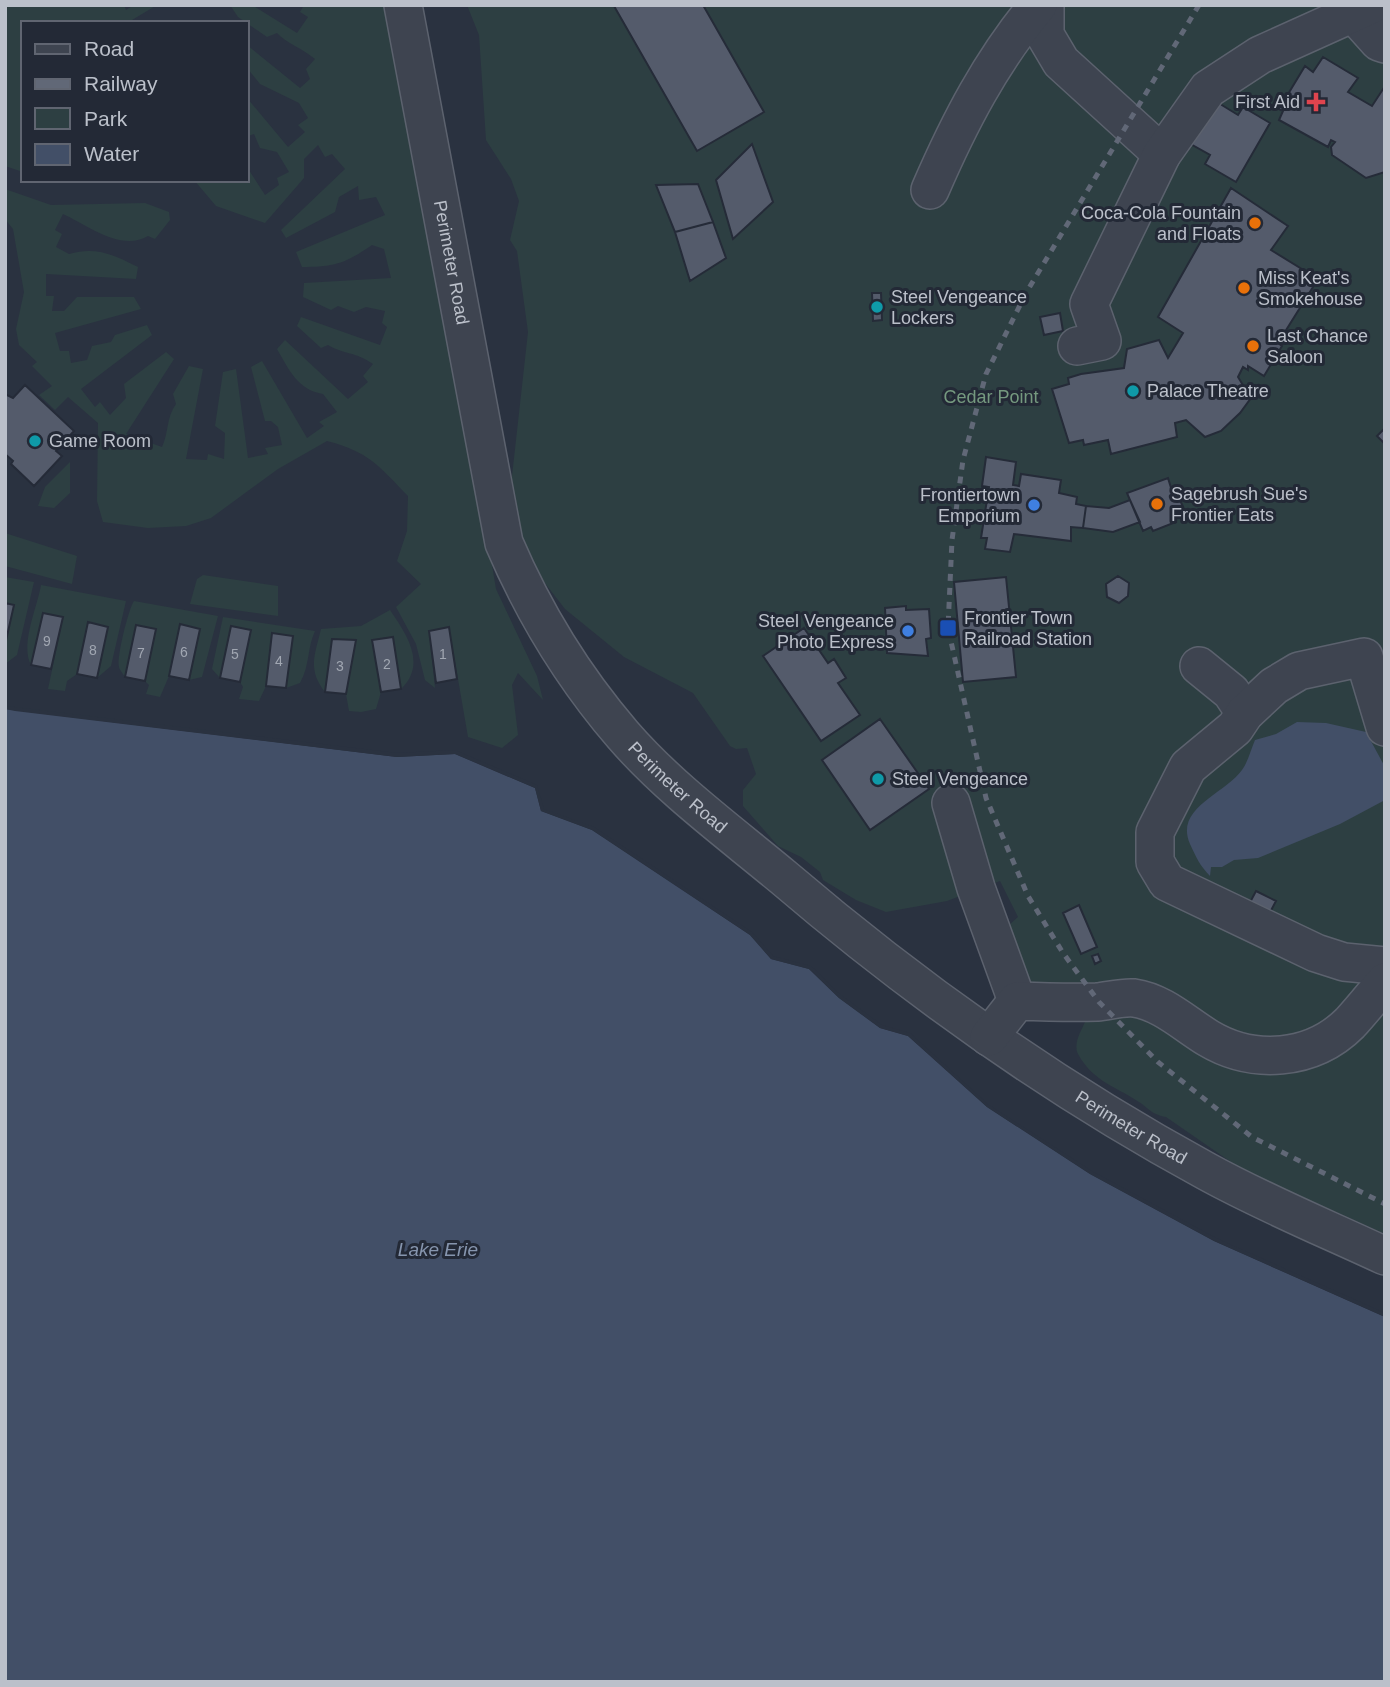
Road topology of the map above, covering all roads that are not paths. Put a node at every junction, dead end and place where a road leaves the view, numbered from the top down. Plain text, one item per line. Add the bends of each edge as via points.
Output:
1 (403, 5) edge
2 (1038, 5) edge
3 (1045, 5) edge
4 (1362, 9) edge
5 (1385, 44) edge
6 (1162, 154) junction
7 (930, 190) dead end
8 (1077, 346) dead end
9 (1199, 666) dead end
10 (1245, 713) junction
11 (1385, 727) edge
12 (951, 803) dead end
13 (1385, 966) edge
14 (1385, 982) edge
15 (1017, 1001) junction
16 (989, 1037) junction
17 (1385, 1255) edge

1 - 16 street, Perimeter Road via 504,543 524,590 570,668 623,736 663,775 842,927
2 - 7 street via 1011,37 972,100
3 - 6 street via 1045,35 1061,62
4 - 5 street
4 - 6 street via 1260,55 1208,89
6 - 8 street via 1089,304 1102,341
9 - 10 street via 1231,692
10 - 11 street via 1274,686 1299,671 1364,657
10 - 13 street via 1235,728 1188,767 1155,832 1155,862 1167,882 1317,953 1343,962
12 - 15 street
14 - 15 street via 1349,1024 1321,1043 1261,1058 1237,1053 1168,1011 1134,998
15 - 16 street
16 - 17 street, Perimeter Road via 1207,1172

